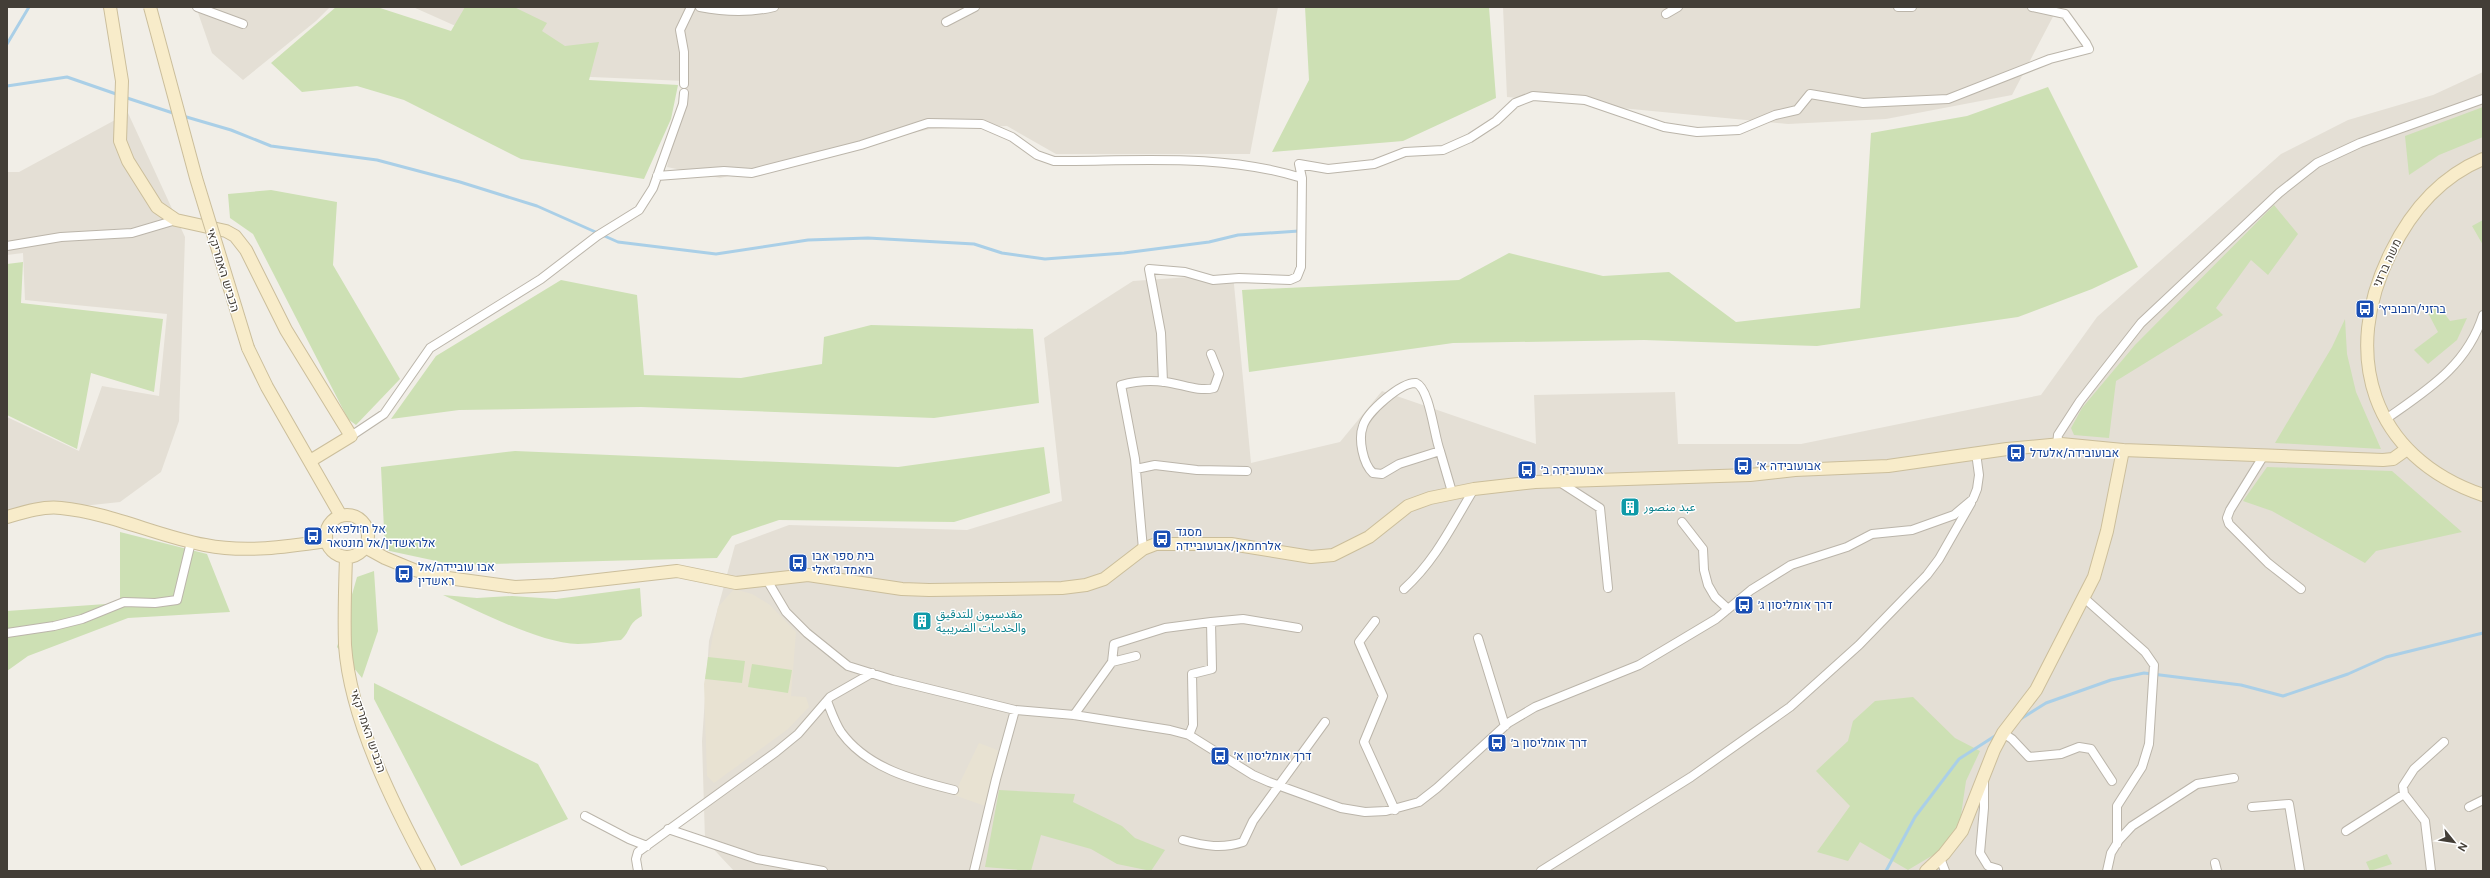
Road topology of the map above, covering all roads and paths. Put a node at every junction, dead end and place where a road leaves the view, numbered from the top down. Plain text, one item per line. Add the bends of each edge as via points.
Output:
1 (110, 7) edge
2 (150, 7) edge
3 (197, 7) edge
4 (691, 7) edge
5 (700, 7) edge
6 (774, 7) edge
7 (975, 7) edge
8 (1678, 7) edge
9 (1898, 7) edge
10 (1912, 7) edge
11 (2032, 7) edge
12 (2065, 10) edge
13 (1666, 14) dead end
14 (946, 22) dead end
15 (243, 24) dead end
16 (684, 84) dead end
17 (684, 93) dead end
18 (2483, 99) edge
19 (2483, 160) edge
20 (657, 176) junction
21 (1302, 178) junction
22 (176, 220) junction
23 (7, 246) edge
24 (2483, 315) edge
25 (1211, 354) dead end
26 (1163, 382) junction
27 (2386, 419) junction
28 (351, 436) junction
29 (2057, 445) junction
30 (2407, 449) junction
31 (2123, 450) junction
32 (1440, 451) junction
33 (1976, 452) junction
34 (2264, 455) junction
35 (310, 461) junction
36 (1136, 469) junction
37 (1247, 471) dead end
38 (1558, 480) junction
39 (1474, 489) junction
40 (1452, 492) junction
41 (2483, 495) edge
42 (1973, 499) junction
43 (341, 516) junction
44 (7, 517) edge
45 (1682, 522) dead end
46 (326, 541) junction
47 (190, 542) junction
48 (365, 547) junction
49 (1143, 549) junction
50 (346, 557) junction
51 (768, 580) junction
52 (1608, 588) dead end
53 (1404, 589) dead end
54 (2301, 589) dead end
55 (2084, 597) junction
56 (1728, 609) junction
57 (1375, 621) dead end
58 (1211, 622) junction
59 (1298, 628) dead end
60 (7, 633) edge
61 (1478, 638) dead end
62 (1136, 656) dead end
63 (1112, 662) junction
64 (872, 673) junction
65 (827, 701) junction
66 (1015, 710) junction
67 (1074, 715) junction
68 (1325, 722) dead end
69 (1505, 726) junction
70 (2003, 733) junction
71 (1188, 735) junction
72 (2444, 742) dead end
73 (1984, 775) junction
74 (2234, 778) dead end
75 (2112, 781) dead end
76 (1280, 785) junction
77 (954, 790) dead end
78 (2404, 794) junction
79 (2483, 800) edge
80 (2252, 807) dead end
81 (2469, 807) dead end
82 (1395, 810) junction
83 (585, 816) dead end
84 (668, 830) junction
85 (2346, 831) dead end
86 (1183, 840) dead end
87 (2116, 844) junction
88 (647, 846) junction
89 (1940, 858) junction
90 (1998, 869) dead end
91 (429, 871) edge
92 (638, 871) edge
93 (823, 871) edge
94 (974, 871) edge
95 (1541, 871) edge
96 (1926, 871) edge
97 (1945, 871) edge
98 (2106, 871) edge
99 (2300, 871) edge
100 (2431, 871) edge

1 - 22 street via 122,81 120,141 128,161 154,202
2 - 35 street, הכביש האמריקאי, bridge via 198,185 248,348 267,387
3 - 15 street
4 - 16 street via 680,30 684,52
5 - 6 street via 728,11 758,11
7 - 14 street
8 - 13 street
9 - 10 street
11 - 12 street
12 - 21 street via 2089,49 2050,59 1948,99 1863,103 1810,94 1797,110 1775,115 1739,130 1697,132 1664,127 1585,100 1533,96 1515,103 1496,121 1470,138 1443,150 1405,152 1374,164 1328,169 1299,164
17 - 20 street via 683,104
18 - 29 street via 2360,142 2317,164 2279,193 2141,324 2080,401 2058,435
19 - 27 street, משה ברזני via 2446,181 2423,201 2394,245 2377,282 2368,320 2366,344 2372,385
20 - 21 street via 724,171 752,173 861,145 928,123 957,123 982,124 1012,137 1037,155 1054,161 1250,164
20 - 28 street via 653,188 639,210 597,236 541,279 430,348 384,414
21 - 26 street via 1301,266 1297,277 1290,280 1213,280 1185,272 1149,269 1162,333
22 - 23 street via 132,233 61,237
22 - 28 street via 226,231 235,236 246,250 286,330
24 - 27 street via 2473,339 2456,365 2443,378
25 - 26 street via 1219,374 1214,388 1204,390
26 - 36 street via 1137,381 1121,385
27 - 30 street, משה ברזני
28 - 35 street
29 - 31 street
29 - 33 street
30 - 34 street via 2393,459 2382,460
30 - 41 street, משה ברזני via 2440,475
31 - 34 street
31 - 55 street via 2107,531 2094,577
32 - 32 street via 1434,437 1426,392 1416,383 1403,387 1382,401 1363,425 1361,436 1364,458 1370,469 1377,474
32 - 40 street
33 - 38 street via 1888,466 1795,470 1750,476
33 - 42 street via 1979,475
34 - 54 street via 2227,518 2229,524 2268,563
35 - 43 street, הכביש האמריקאי
36 - 37 street via 1155,465 1197,470
36 - 49 street
38 - 39 street
38 - 52 street via 1600,508
39 - 40 street
39 - 53 street via 1436,554 1423,572
40 - 49 street via 1408,506 1369,537 1333,555 1311,557 1231,544 1156,544
42 - 56 street via 1954,515 1933,524 1912,530 1872,534 1847,547 1791,564
42 - 95 street via 1927,575 1859,645 1790,707 1690,777
43 - 46 street via 330,523
43 - 48 street via 355,516 361,520 368,533
44 - 47 street via 30,511 60,508 125,521
45 - 56 street via 1703,548 1708,585 1715,597
46 - 47 street via 240,549
46 - 50 street via 334,552
47 - 60 street via 177,600 155,603 124,602 54,626
48 - 50 street via 357,554
48 - 51 street via 414,570 448,578 515,587 554,585 669,571 688,572 736,583
49 - 51 street via 1104,579 1086,585 1062,588 960,591 902,589 808,575
50 - 91 street, הכביש האמריקאי via 345,645 355,702 386,783
51 - 64 street via 780,603 807,633 848,666
55 - 70 street via 2036,690
55 - 87 street via 2145,652 2154,665 2149,744 2142,768 2117,806
56 - 69 street via 1716,619 1639,665 1536,707
57 - 82 street via 1359,642 1383,696 1364,742
58 - 59 street via 1243,619
58 - 63 street via 1165,628 1114,644
58 - 71 street via 1212,669 1192,674 1193,725
61 - 69 street
62 - 63 street
63 - 67 street
64 - 65 street via 844,688
64 - 66 street
65 - 77 street via 840,731 857,749 886,769
65 - 84 street via 798,734 776,752
66 - 67 street
66 - 94 street
67 - 71 street
68 - 76 street
69 - 82 street via 1419,802
70 - 73 street
70 - 75 street via 2029,758 2061,754 2079,747 2091,749
71 - 76 street via 1253,775
72 - 78 street via 2414,769 2404,786
73 - 89 street via 1962,832
73 - 90 street via 1980,853 1988,866
74 - 87 street via 2197,784 2132,826
76 - 82 street via 1341,808 1365,812
76 - 86 street via 1253,821 1243,842 1228,847 1205,846
78 - 85 street
78 - 100 street via 2426,821
79 - 81 street
80 - 99 street via 2289,804
83 - 88 street
84 - 88 street
84 - 93 street via 757,859
87 - 98 street
88 - 92 street via 638,852
89 - 96 street
89 - 97 street

